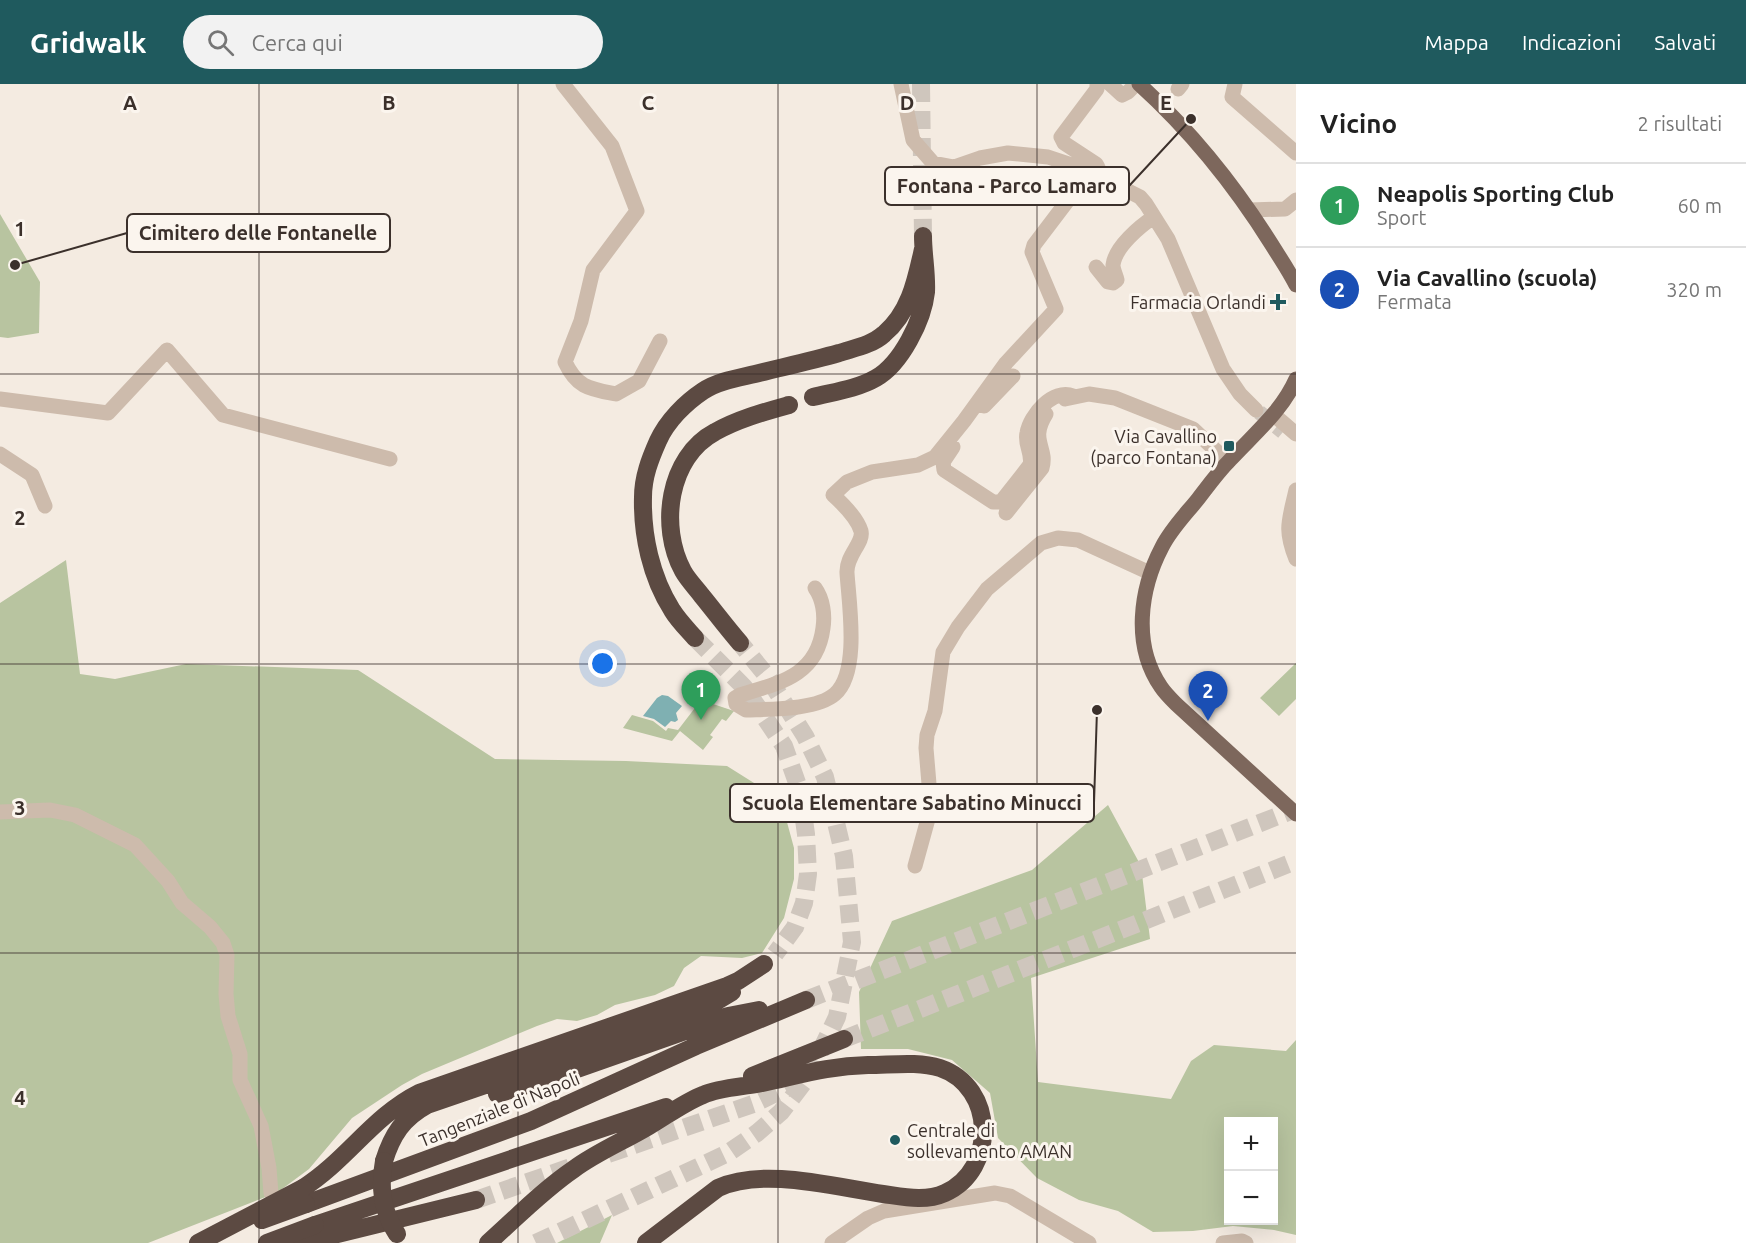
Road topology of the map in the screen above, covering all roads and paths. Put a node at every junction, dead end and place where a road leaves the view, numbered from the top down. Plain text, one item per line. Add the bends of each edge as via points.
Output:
1 (563, 84) edge
2 (901, 84) edge
3 (1096, 84) edge
4 (1110, 84) edge
5 (1138, 84) edge
6 (1235, 84) edge
7 (1296, 153) edge
8 (1084, 180) junction
9 (1296, 200) edge
10 (1250, 210) junction
11 (1154, 217) junction
12 (1096, 267) dead end
13 (1296, 285) edge
14 (660, 341) dead end
15 (1013, 376) dead end
16 (1296, 379) edge
17 (1073, 396) junction
18 (813, 397) dead end
19 (4, 400) edge
20 (789, 405) dead end
21 (1256, 410) tunnel mouth
22 (1274, 415) junction
23 (1289, 433) edge
24 (1296, 448) edge
25 (0, 454) edge
26 (390, 459) dead end
27 (1228, 462) junction
28 (1296, 490) edge
29 (45, 506) dead end
30 (1006, 513) dead end
31 (1296, 559) edge
32 (1150, 573) junction
33 (815, 588) dead end
34 (695, 638) tunnel mouth
35 (740, 643) tunnel mouth
36 (0, 812) edge
37 (1296, 814) edge
38 (915, 866) dead end
39 (844, 1039) tunnel mouth
40 (704, 1094) junction
41 (384, 1161) junction
42 (271, 1193) dead end
43 (304, 1196) junction
44 (476, 1200) tunnel mouth
45 (318, 1231) junction
46 (403, 1240) edge
47 (200, 1243) edge
48 (267, 1243) edge
49 (301, 1243) edge
50 (488, 1243) edge
51 (646, 1243) edge
52 (832, 1243) edge
53 (1089, 1243) edge
54 (1223, 1243) edge
55 (1246, 1243) edge

1 - 14 street via 612,146 637,211 593,270 581,321 565,362 572,376 590,389 616,394 639,381
2 - 8 street via 913,140 933,163 954,167 1008,153 1048,157 1081,168
3 - 8 street via 1097,89 1061,137 1099,168 1100,174
4 - 5 street via 1122,95
5 - 10 main road via 1222,172
6 - 7 street via 1232,97
8 - 11 street via 1140,197
8 - 33 street via 1032,252 1056,309 1006,363 935,457 918,465 872,472 847,482 833,495 861,531 847,570 852,634 844,684 834,695 794,708 740,708 735,698 785,681 805,667 821,645 825,617
9 - 10 street via 1285,209
10 - 13 main road
11 - 12 street via 1131,233 1115,260 1117,280 1108,282
11 - 21 street via 1168,239 1223,369
15 - 17 street via 980,411 943,462 944,470 993,502 1000,502 1030,465 1027,433 1032,419 1052,397
16 - 22 main road
17 - 27 street via 1115,398 1193,429
17 - 30 street via 1049,410 1041,422 1038,437 1042,468
18 - 34 highway via 874,379 885,372 910,340 921,316 926,291 923,242 913,293 899,318 884,334 866,345 728,380 704,390 663,431 643,484 642,518 658,582 672,610
19 - 26 street via 108,413 167,350 223,415
20 - 35 highway via 714,432 687,459 672,499 671,541 676,558
22 - 23 street
22 - 27 main road
23 - 24 street
25 - 29 street via 32,475
27 - 32 main road via 1172,531
28 - 31 street via 1288,541
32 - 37 main road via 1142,626 1147,656 1160,686
32 - 38 street via 1078,540 1058,538 1041,543 987,589 943,652 926,748 932,808
36 - 42 street via 50,810 75,815 135,845 182,903 223,943 227,955 228,1016 240,1054 240,1080 263,1134
39 - 40 highway
40 - 45 highway
40 - 50 highway via 574,1168
40 - 51 highway via 828,1068 927,1066 953,1074 970,1090 980,1109 984,1140 978,1159 964,1180 932,1197 908,1198 785,1179 747,1179 718,1188
41 - 43 highway via 398,1127 427,1105 693,1013 729,994 769,959 727,986 418,1093 386,1113
41 - 43 highway, Tangenziale di Napoli via 403,1131 429,1114 560,1075 728,1016 804,1001 531,1121
41 - 46 highway, bridge via 381,1194 387,1217
43 - 47 highway, bridge
44 - 45 highway
45 - 48 highway, bridge
45 - 49 highway
52 - 53 street via 884,1211 995,1193 1010,1196
54 - 55 street

